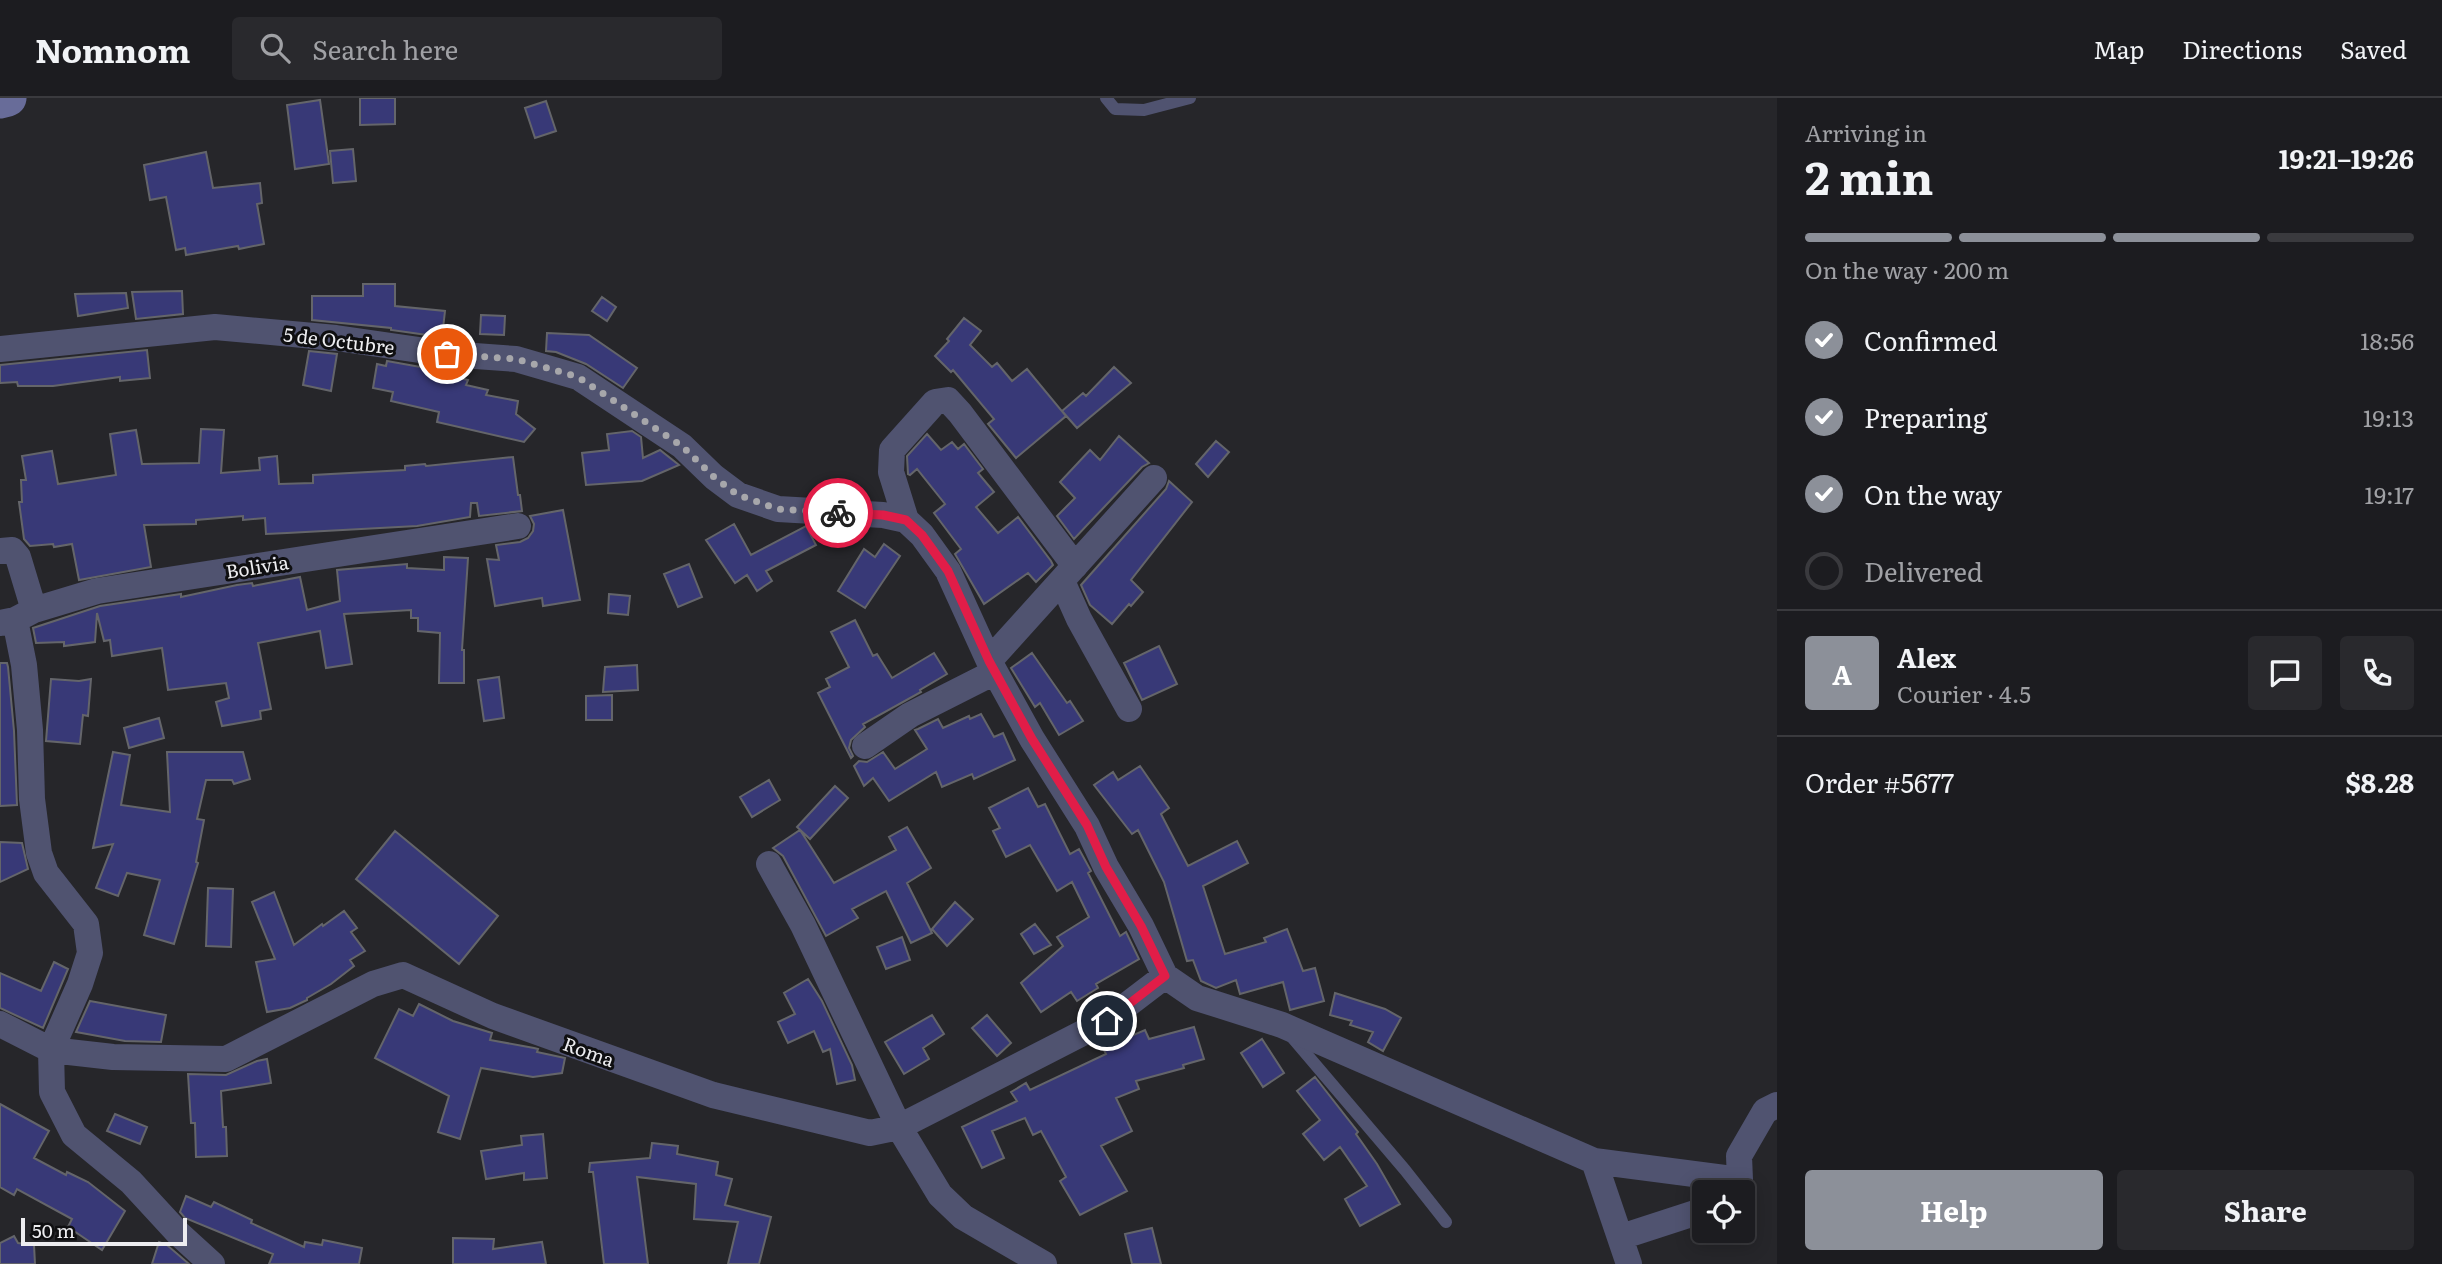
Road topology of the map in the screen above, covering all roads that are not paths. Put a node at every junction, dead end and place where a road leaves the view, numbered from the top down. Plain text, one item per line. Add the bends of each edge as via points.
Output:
1 (8, 98) edge
2 (1105, 98) edge
3 (1190, 98) edge
4 (0, 100) edge
5 (0, 349) edge
6 (1154, 478) dead end
7 (906, 520) junction
8 (518, 526) dead end
9 (0, 551) edge
10 (1068, 573) junction
11 (16, 618) edge
12 (992, 667) junction
13 (1129, 709) dead end
14 (865, 746) dead end
15 (769, 864) dead end
16 (1165, 976) junction
17 (0, 1024) edge
18 (1282, 1026) junction
19 (51, 1050) junction
20 (1777, 1105) edge
21 (899, 1127) junction
22 (1594, 1161) junction
23 (1701, 1180) edge
24 (1736, 1180) edge
25 (1692, 1214) edge
26 (1446, 1222) dead end
27 (1621, 1237) junction
28 (212, 1264) edge
29 (1044, 1264) edge
30 (1629, 1264) edge

1 - 4 main road
2 - 3 lane via 1115,109 1144,110
5 - 7 street, 5 de Octubre via 215,327 516,359 578,377 682,446 738,495 778,509
6 - 10 street
7 - 10 street via 891,472 892,450 935,402 948,400
7 - 12 street via 948,571
8 - 11 street, Bolivia via 97,591
9 - 11 street via 12,550 18,557
10 - 12 street
10 - 13 street via 1079,619
11 - 19 street via 39,853 46,873 86,924 90,953
12 - 14 street
12 - 16 street via 1087,825
15 - 21 street
16 - 18 street via 1197,998
16 - 21 street, Roma via 1107,1021
17 - 19 street, Roma
18 - 22 street
18 - 26 lane
19 - 21 street, Roma via 113,1057 226,1059 373,984 403,975 493,1016 713,1095 870,1133
19 - 28 street via 52,1092 74,1135 131,1182
20 - 24 street via 1765,1111 1739,1156
21 - 29 street via 940,1195 963,1217
22 - 23 street
22 - 27 street
25 - 27 street
27 - 30 street

